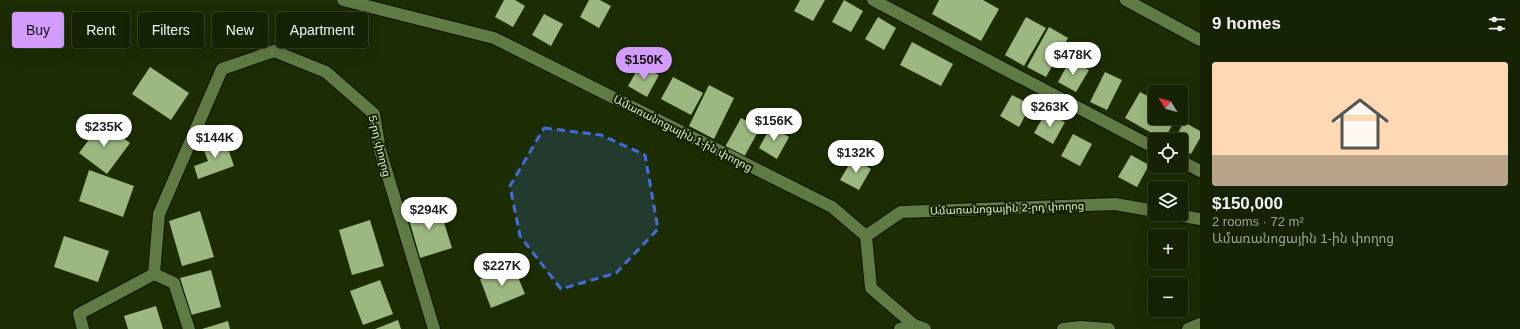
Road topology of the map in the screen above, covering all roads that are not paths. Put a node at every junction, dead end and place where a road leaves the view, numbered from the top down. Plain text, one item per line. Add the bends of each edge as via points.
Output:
1 (343, 0) edge
2 (873, 0) edge
3 (1126, 0) edge
4 (1200, 40) edge
5 (1148, 144) edge
6 (1188, 165) edge
7 (1200, 171) edge
8 (1148, 210) edge
9 (1188, 217) edge
10 (1200, 219) edge
11 (866, 236) junction
12 (154, 274) junction
13 (1200, 324) edge
14 (914, 325) junction
15 (83, 329) edge
16 (189, 329) edge
17 (434, 329) edge
18 (900, 329) edge
19 (925, 329) edge
20 (1063, 329) edge
21 (1109, 329) edge
22 (1188, 329) edge

1 - 11 street, Ամառանոցային 1-ին փողոց via 494,38 832,207
2 - 5 street
3 - 4 street
6 - 7 street
8 - 11 street, Ամառանոցային 2-րդ փողոց via 1115,204 901,212
9 - 10 street
11 - 14 street via 871,288
12 - 15 street via 79,314
12 - 16 street via 174,283
12 - 17 street, 5-րդ փողոց via 158,214 222,69 274,51 326,72 374,114 380,150
13 - 22 street
14 - 18 street
14 - 19 street
20 - 21 street

